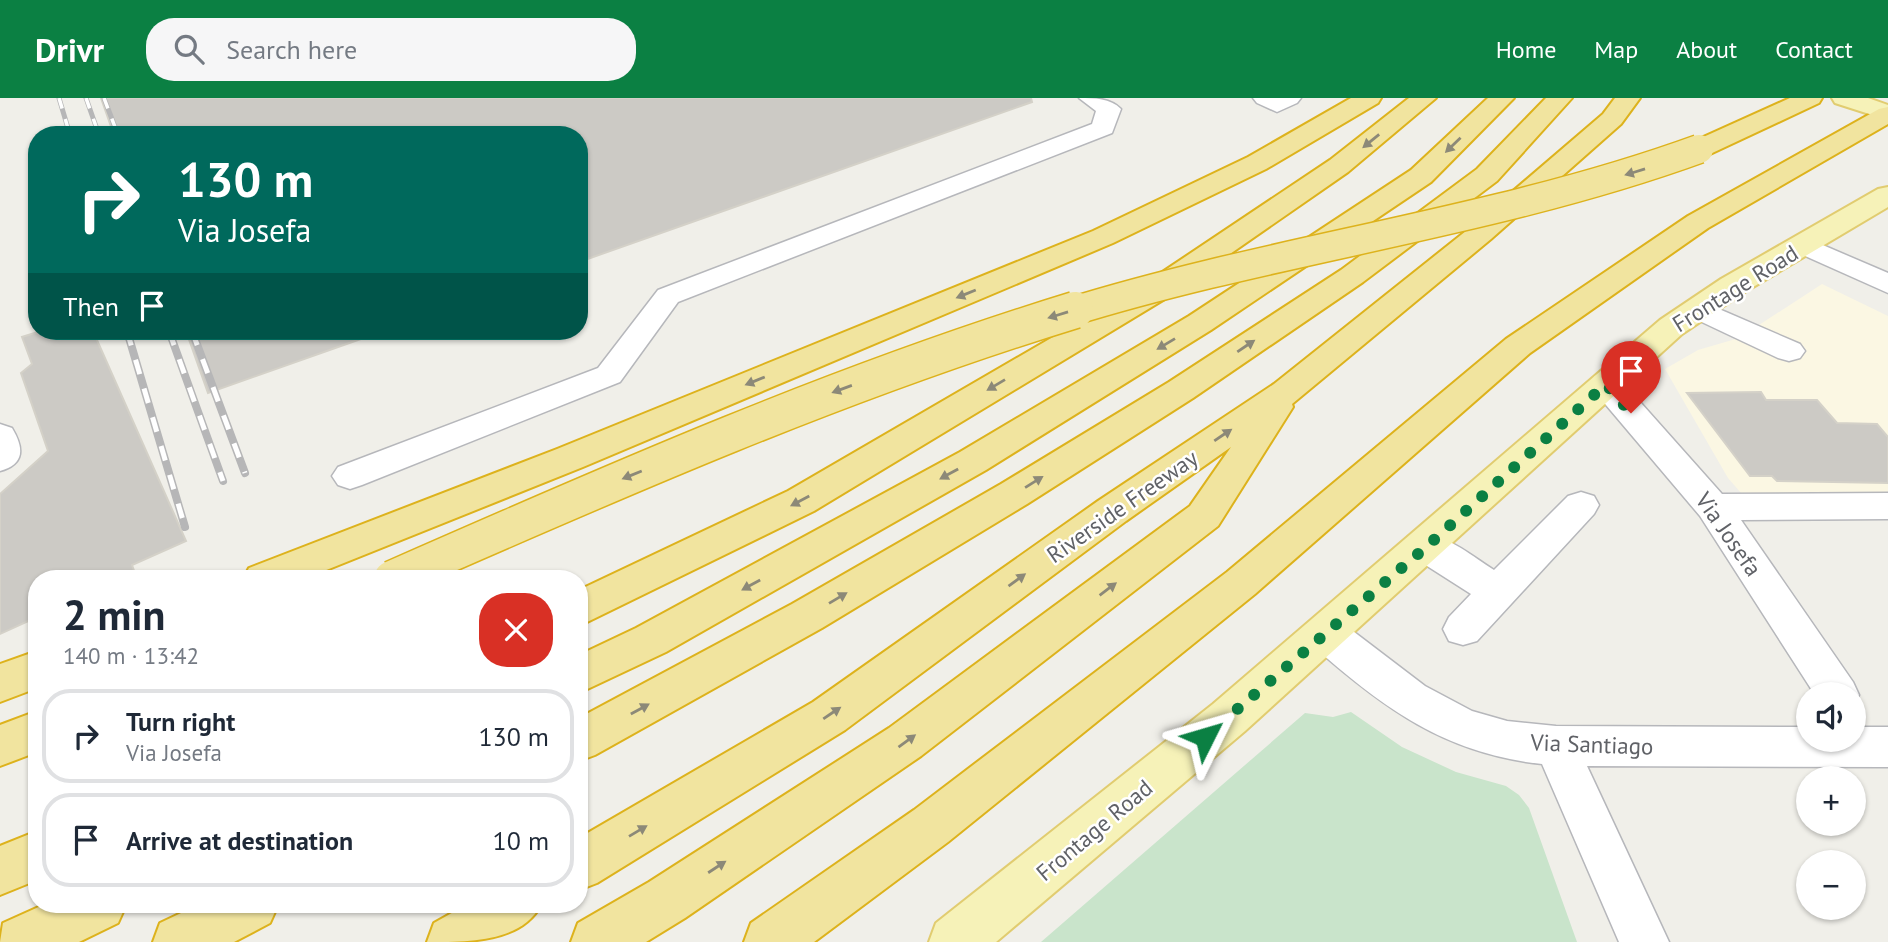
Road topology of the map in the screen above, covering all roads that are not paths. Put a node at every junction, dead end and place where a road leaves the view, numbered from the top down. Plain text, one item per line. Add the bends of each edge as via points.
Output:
1 (1091, 98) edge
2 (1265, 98) edge
3 (1289, 98) edge
4 (1369, 98) edge
5 (1424, 98) edge
6 (1502, 98) edge
7 (1560, 98) edge
8 (1628, 98) edge
9 (1810, 98) edge
10 (1844, 98) edge
11 (1888, 114) edge
12 (1888, 195) edge
13 (1804, 245) junction
14 (1881, 273) edge
15 (1698, 309) junction
16 (1789, 351) dead end
17 (1606, 384) junction
18 (1286, 392) junction
19 (0, 436) edge
20 (0, 459) edge
21 (350, 476) dead end
22 (1581, 505) dead end
23 (1888, 506) edge
24 (1713, 507) junction
25 (1426, 547) junction
26 (286, 570) edge
27 (413, 570) edge
28 (1498, 591) junction
29 (588, 605) edge
30 (1463, 629) dead end
31 (1327, 634) junction
32 (588, 671) edge
33 (28, 672) edge
34 (1829, 682) edge
35 (0, 683) edge
36 (28, 735) edge
37 (588, 736) edge
38 (1871, 738) edge
39 (0, 746) edge
40 (1556, 746) junction
41 (28, 859) edge
42 (588, 861) edge
43 (0, 871) edge
44 (83, 913) edge
45 (236, 913) edge
46 (502, 913) edge
47 (22, 942) edge
48 (179, 942) edge
49 (453, 942) edge
50 (597, 942) edge
51 (770, 942) edge
52 (955, 942) edge
53 (1644, 942) edge

1 - 21 street via 1109,109 1103,128 668,296 609,375
2 - 3 street via 1278,105
4 -> 26 highway via 1257,163 1103,237
5 -> 29 highway via 1339,166 1157,290 802,501
6 -> 32 highway via 1421,176 1200,323 973,461
37 -> 7 highway via 807,616 1181,390 1352,276 1487,175
8 - 18 highway, Riverside Freeway via 1612,119 1481,233
9 -> 27 highway, bridge via 1699,149 1577,189 1191,278 968,344 797,405
10 - 11 main road
11 - 51 highway via 1699,222 1518,346 1241,583 932,826
12 - 13 main road, Frontage Road
13 - 14 street
13 - 15 main road, Frontage Road
15 - 16 street
15 - 17 main road, Frontage Road
17 - 24 street, Via Josefa
17 - 25 main road, Frontage Road
42 -> 18 highway, Riverside Freeway via 829,716 1112,511
50 -> 18 highway via 905,742 1204,516
19 - 20 street
22 - 28 street
23 - 24 street
24 - 34 street, Via Josefa
25 - 28 street
25 - 31 main road, Frontage Road
28 - 30 street
31 - 40 street, Via Santiago via 1422,707 1505,740
31 - 52 main road, Frontage Road via 1042,875
33 - 35 highway
36 - 39 highway
38 - 40 street, Via Santiago
40 - 53 street
41 - 43 highway
44 - 47 highway
45 - 48 highway
46 - 49 highway

